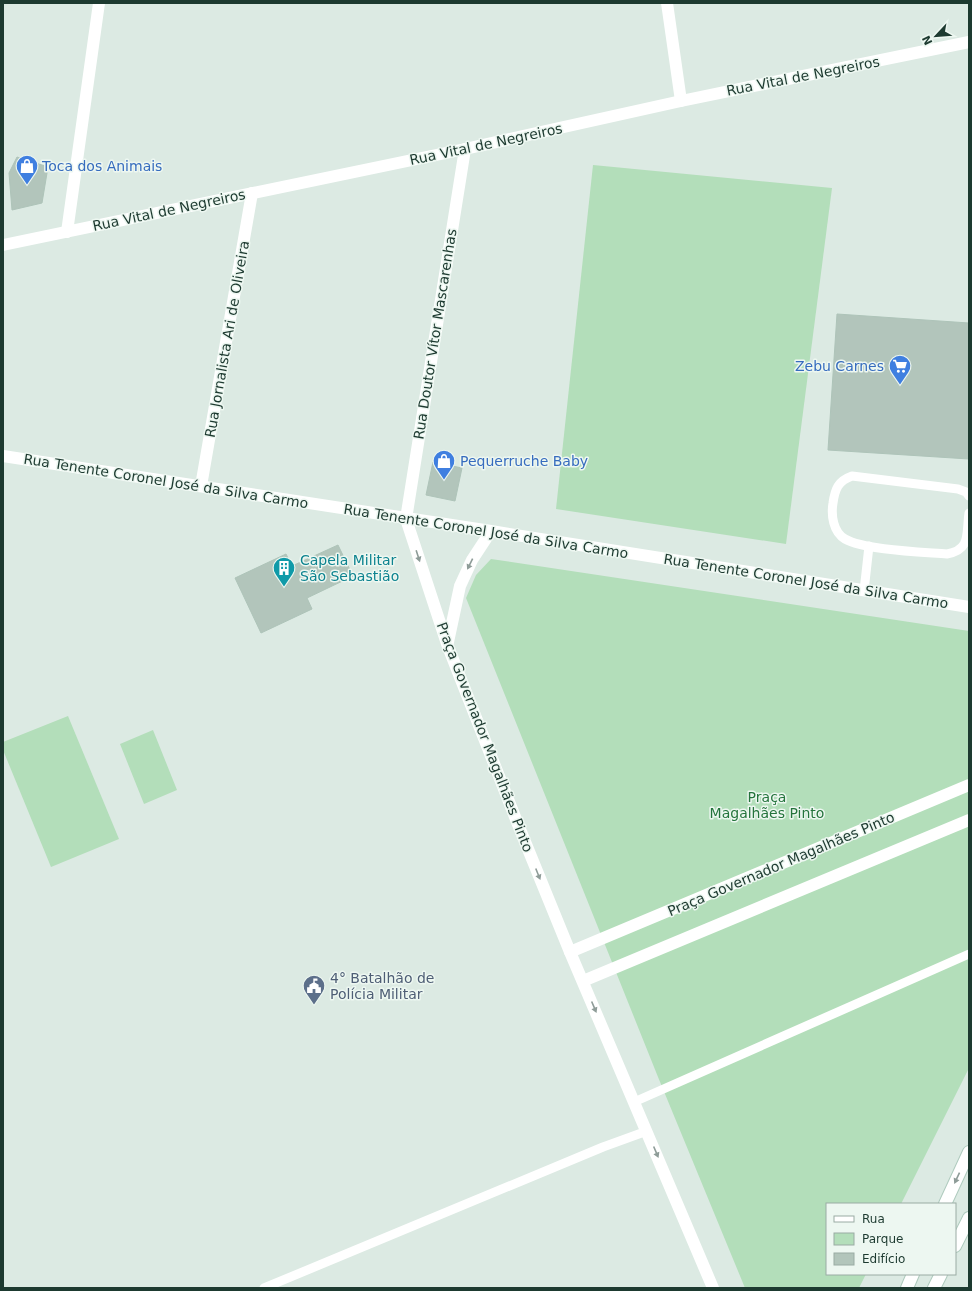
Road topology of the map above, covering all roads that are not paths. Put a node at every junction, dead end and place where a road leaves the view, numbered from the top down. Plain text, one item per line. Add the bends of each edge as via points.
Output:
1 (99, 3) edge
2 (667, 3) edge
3 (969, 42) edge
4 (681, 101) junction
5 (465, 149) junction
6 (252, 193) junction
7 (67, 232) junction
8 (3, 245) edge
9 (3, 456) edge
10 (201, 486) junction
11 (969, 496) edge
12 (969, 513) edge
13 (406, 519) junction
14 (491, 531) junction
15 (869, 546) junction
16 (864, 591) junction
17 (969, 607) edge
18 (447, 644) junction
19 (969, 785) edge
20 (969, 820) edge
21 (570, 952) junction
22 (969, 954) edge
23 (583, 981) junction
24 (634, 1102) junction
25 (647, 1131) junction
26 (969, 1152) edge
27 (945, 1203) edge
28 (969, 1218) edge
29 (956, 1244) edge
30 (913, 1275) edge
31 (940, 1275) edge
32 (264, 1288) edge
33 (713, 1288) edge
34 (907, 1288) edge
35 (934, 1288) edge

1 - 7 street
2 - 4 street
3 - 4 street, Rua Vital de Negreiros
4 - 5 street, Rua Vital de Negreiros
5 - 6 street, Rua Vital de Negreiros
5 - 13 street, Rua Doutor Vítor Mascarenhas
6 - 7 street, Rua Vital de Negreiros
6 - 10 street, Rua Jornalista Ari de Oliveira
7 - 8 street, Rua Vital de Negreiros
9 - 10 street, Rua Tenente Coronel José da Silva Carmo
10 - 13 street, Rua Tenente Coronel José da Silva Carmo
11 - 15 lane via 958,489 852,476 844,479 836,486 832,512 834,525 845,539
12 - 15 lane via 965,546 958,553
13 - 14 street, Rua Tenente Coronel José da Silva Carmo
13 -> 18 street, Praça Governador Magalhães Pinto
14 - 16 street, Rua Tenente Coronel José da Silva Carmo
14 -> 18 street via 472,560 460,586
15 - 16 lane
16 - 17 street, Rua Tenente Coronel José da Silva Carmo
18 -> 21 street, Praça Governador Magalhães Pinto
19 - 21 street, Praça Governador Magalhães Pinto
20 - 23 street
21 - 23 street, Praça Governador Magalhães Pinto
22 - 24 lane
23 -> 24 street, Praça Governador Magalhães Pinto
24 - 25 street, Praça Governador Magalhães Pinto
25 - 32 lane
25 -> 33 street, Praça Governador Magalhães Pinto
26 -> 27 street
28 - 29 street
30 - 34 street
31 - 35 street

